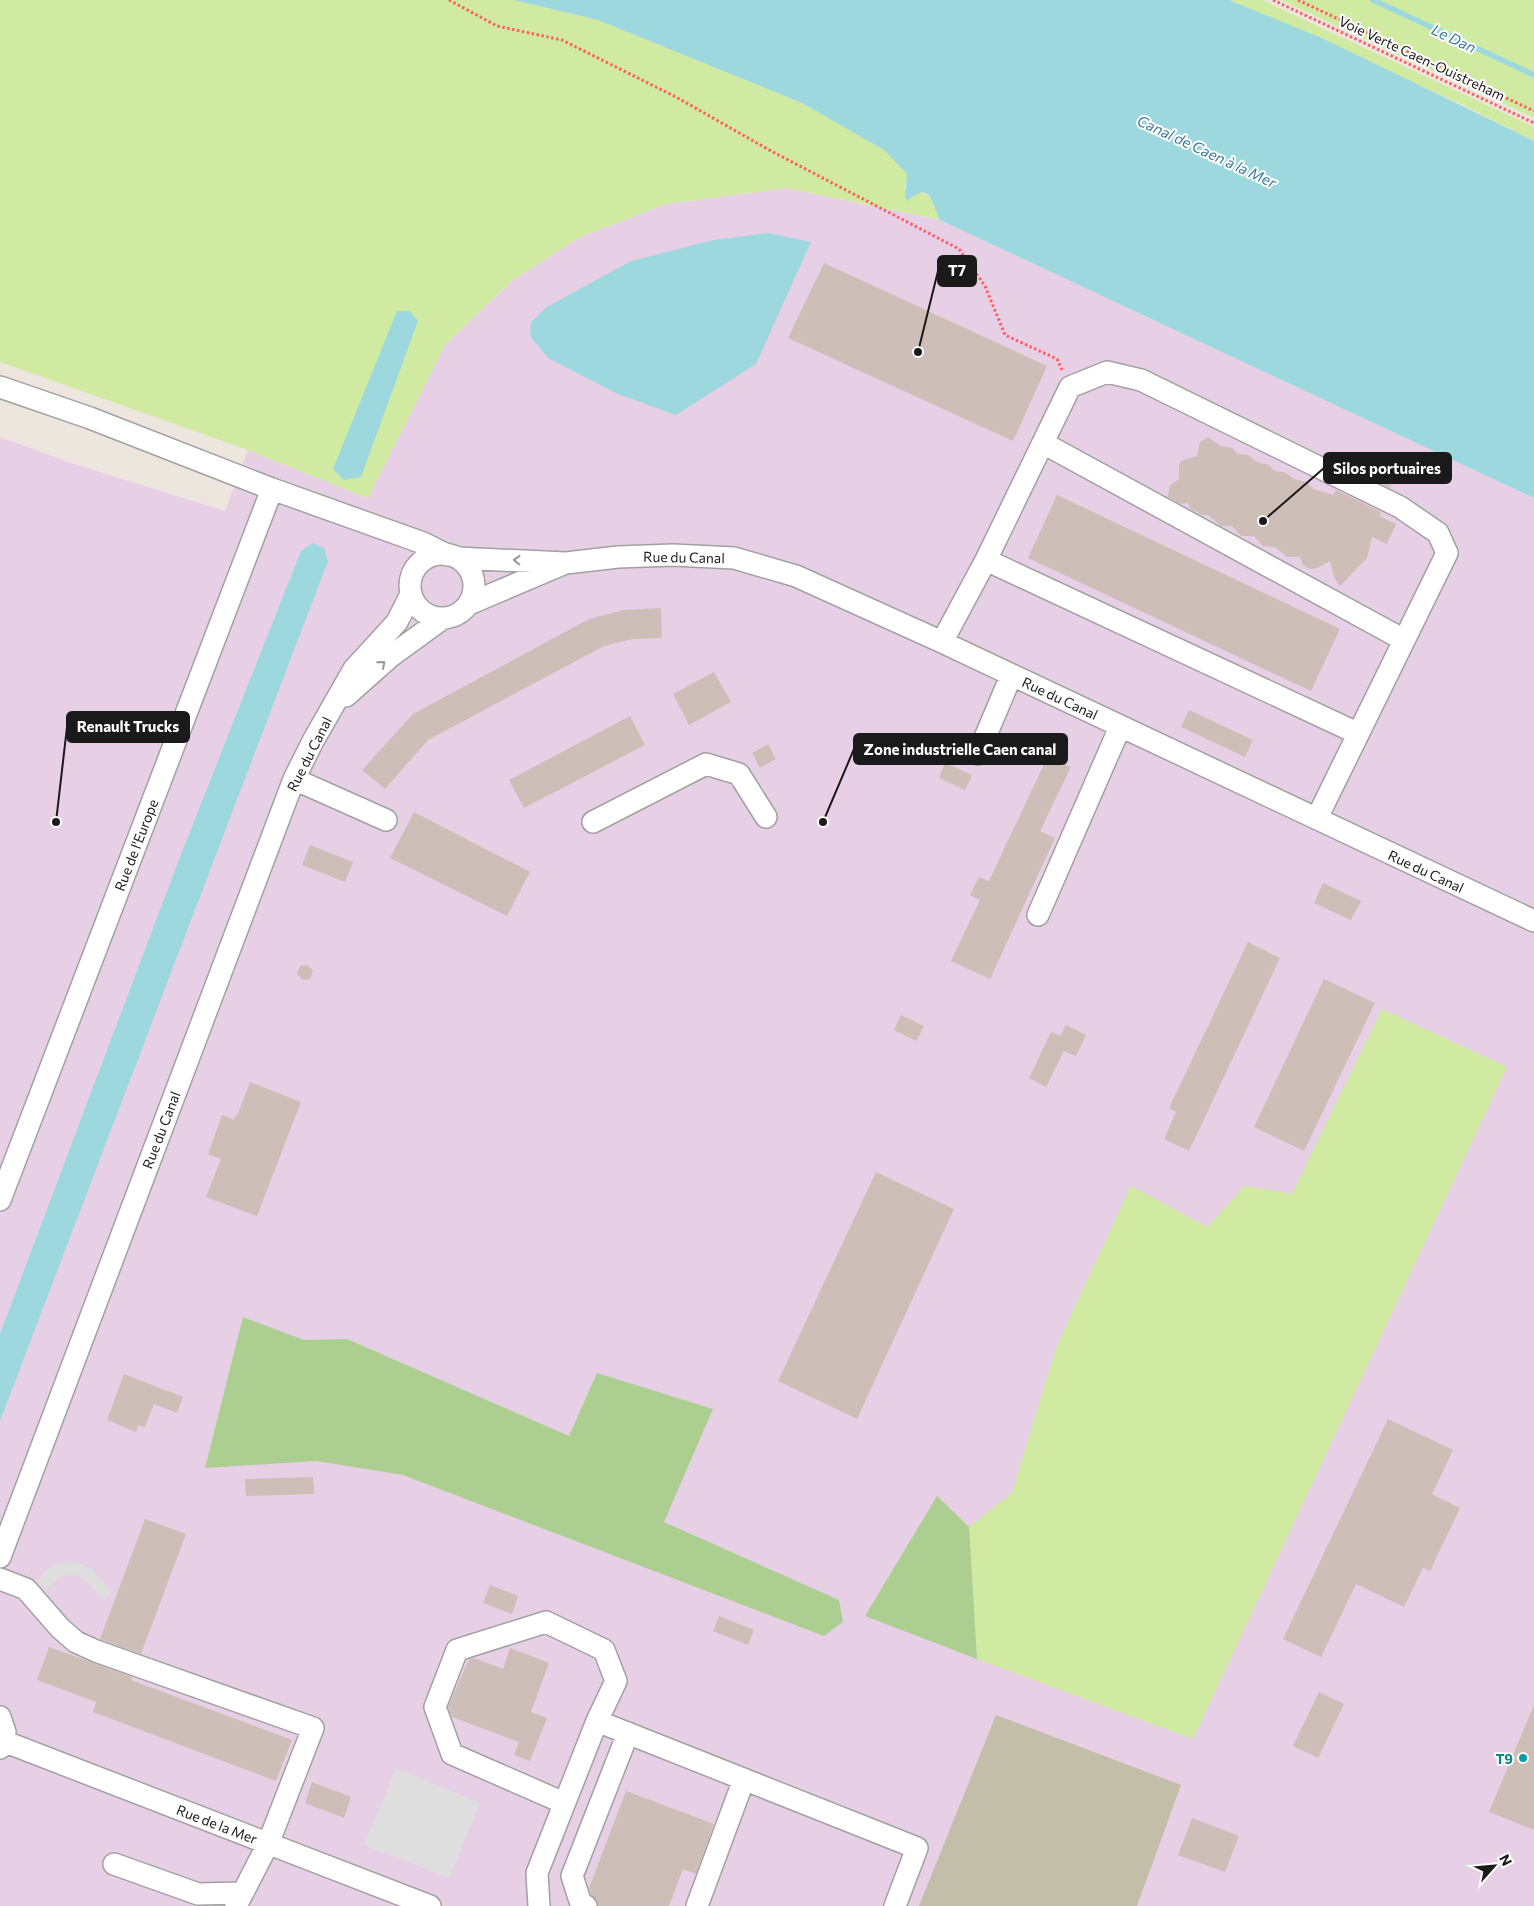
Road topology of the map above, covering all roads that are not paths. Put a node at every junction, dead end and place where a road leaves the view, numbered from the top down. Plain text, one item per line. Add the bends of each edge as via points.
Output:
1 (0, 386) edge
2 (1043, 444) junction
3 (272, 489) junction
4 (382, 529) junction
5 (452, 556) junction
6 (986, 560) junction
7 (566, 563) junction
8 (412, 584) junction
9 (469, 604) junction
10 (442, 618) junction
11 (1404, 640) junction
12 (942, 642) junction
13 (1012, 676) junction
14 (333, 708) junction
15 (1120, 726) junction
16 (1357, 733) junction
17 (978, 754) dead end
18 (294, 779) junction
19 (766, 817) dead end
20 (1317, 818) junction
21 (386, 820) dead end
22 (593, 822) dead end
23 (1038, 915) dead end
24 (1534, 921) edge
25 (0, 1200) edge
26 (0, 1557) edge
27 (0, 1580) edge
28 (0, 1717) edge
29 (597, 1721) junction
30 (628, 1733) junction
31 (2, 1745) edge
32 (744, 1779) junction
33 (564, 1804) junction
34 (268, 1844) junction
35 (114, 1864) dead end
36 (238, 1899) edge
37 (430, 1906) edge
38 (539, 1906) edge
39 (586, 1906) edge
40 (697, 1906) edge
41 (895, 1906) edge

1 - 3 street
2 - 6 street
2 - 11 street
2 - 11 street via 1070,387 1107,372 1141,380 1400,507 1438,533 1447,553
3 - 4 street
3 - 25 street, Rue de l'Europe
4 - 5 street
4 - 8 street via 404,549
7 -> 5 street, Rue du Canal
5 - 8 street, Rue du Canal via 427,558
5 - 9 street via 471,573 473,594
6 - 12 street
6 - 16 street
7 - 9 street, Rue du Canal
7 - 12 street, Rue du Canal via 664,555 734,558 796,576
8 - 10 street via 416,604 423,612
8 - 14 street, Rue du Canal via 397,622 354,668
9 - 10 street, Rue du Canal via 453,617
14 -> 10 street, Rue du Canal via 391,656
11 - 16 street
12 - 13 street, Rue du Canal
13 - 15 street, Rue du Canal
13 - 17 street
14 - 18 street, Rue du Canal
15 - 20 street, Rue du Canal
15 - 23 street
16 - 20 street
18 - 21 street
18 - 26 street, Rue du Canal
19 - 22 street via 739,774 706,764
20 - 24 street, Rue du Canal
27 - 34 street via 26,1589 76,1642 313,1728
28 - 31 street, Rue de la Mer via 5,1732
29 - 30 street
29 - 33 street
29 - 33 street via 616,1681 604,1650 546,1622 458,1650 435,1707 452,1754
30 - 32 street
30 - 39 street via 572,1876 581,1904
31 - 34 street, Rue de la Mer
32 - 40 street
32 - 41 street via 917,1848
33 - 38 street via 537,1873
34 - 36 street
34 - 37 street, Rue de la Mer
35 - 36 street via 198,1894

